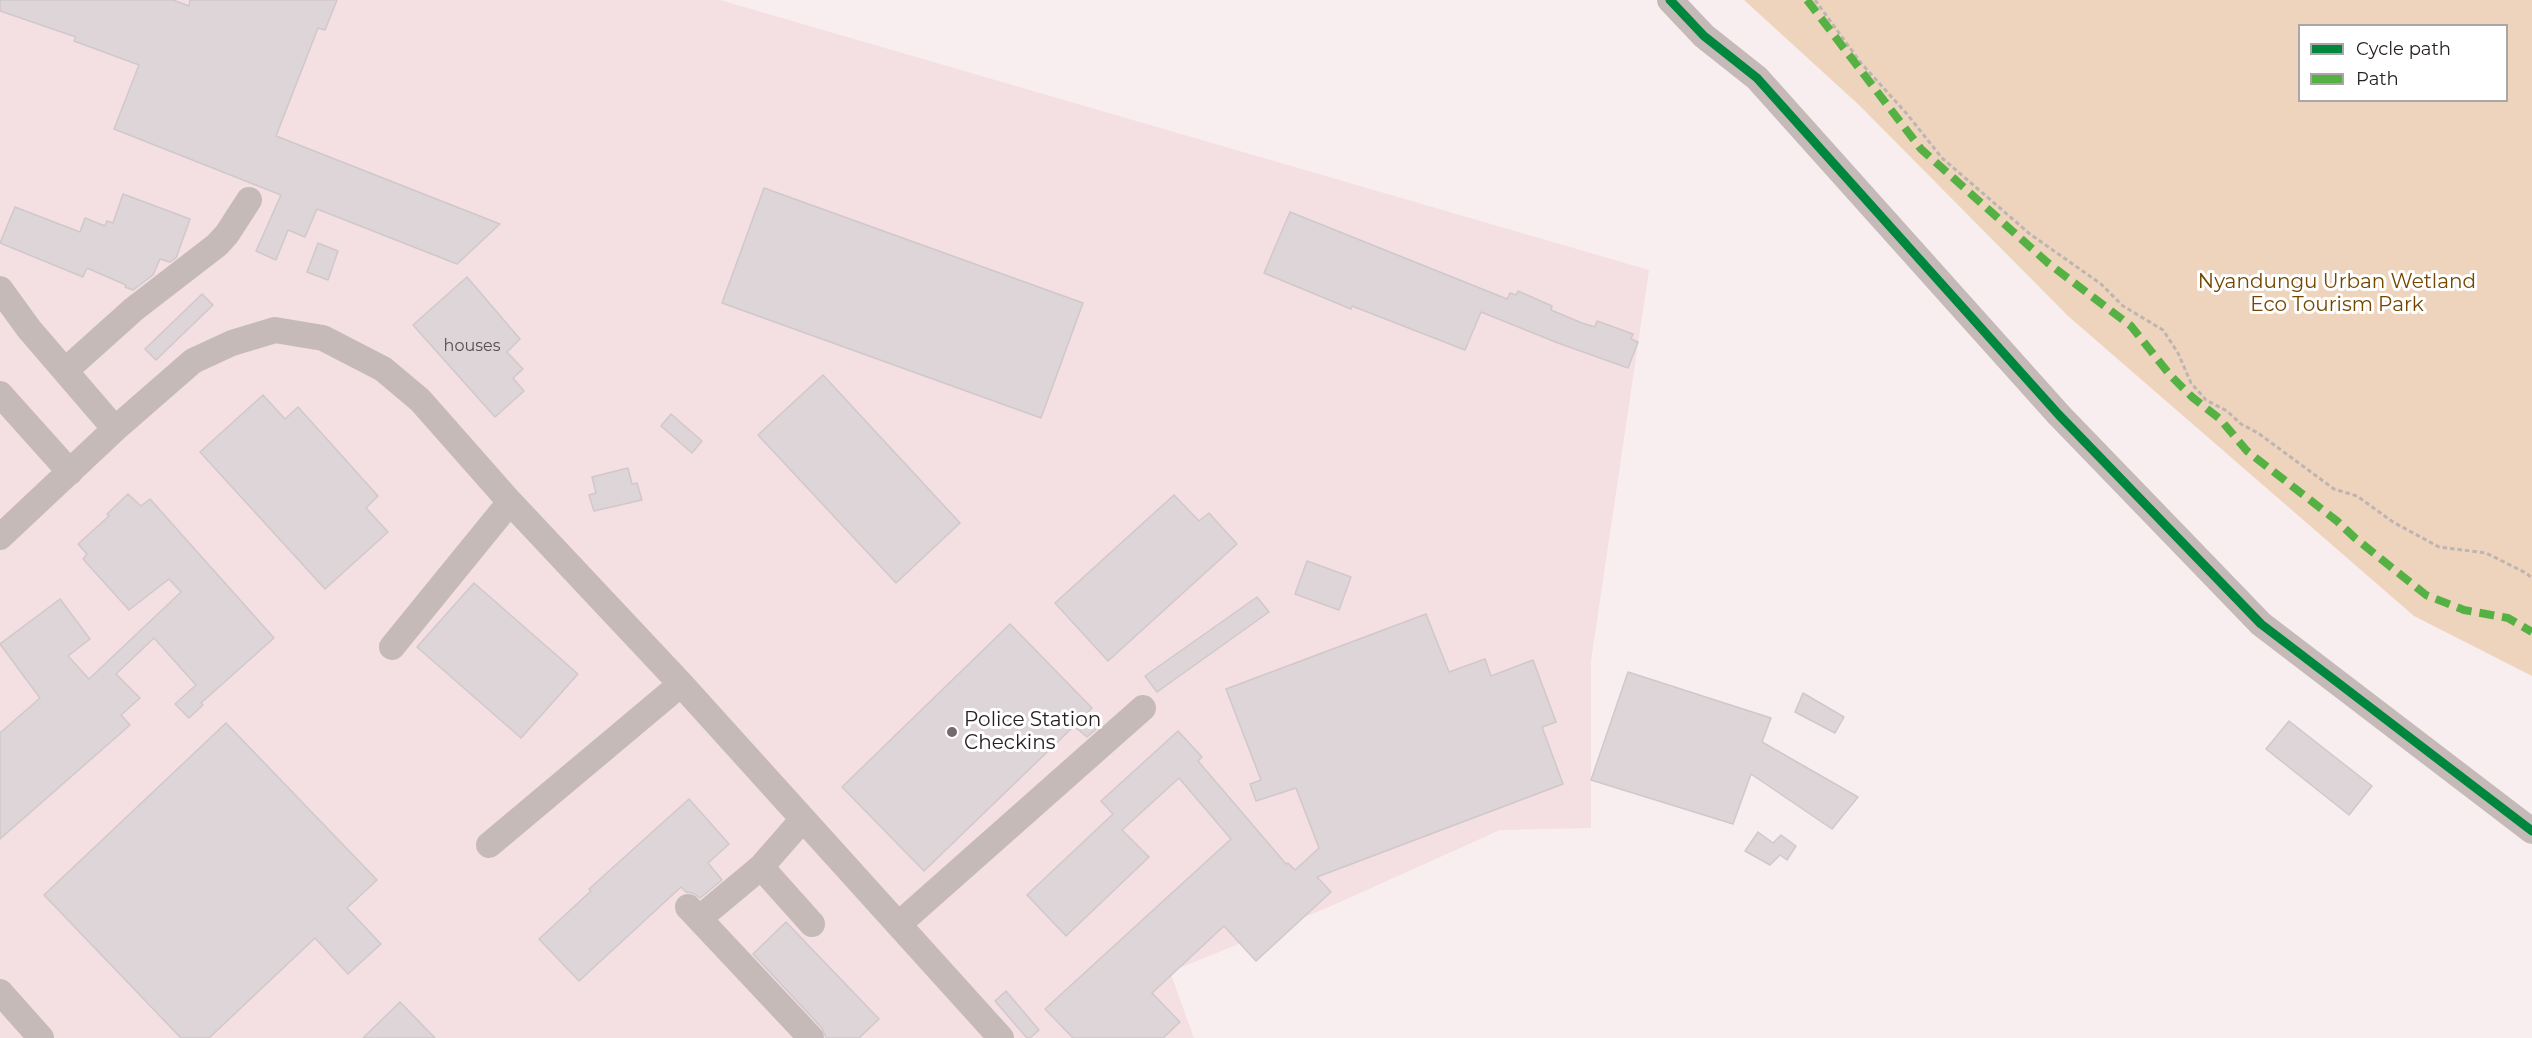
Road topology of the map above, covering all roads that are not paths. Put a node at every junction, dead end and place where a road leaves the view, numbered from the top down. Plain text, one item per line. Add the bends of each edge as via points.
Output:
1 (1670, 0) edge
2 (249, 200) dead end
3 (0, 289) edge
4 (66, 370) junction
5 (0, 394) edge
6 (115, 429) junction
7 (69, 472) junction
8 (510, 502) junction
9 (0, 537) edge
10 (392, 646) dead end
11 (681, 684) junction
12 (1143, 708) dead end
13 (802, 819) junction
14 (2532, 831) edge
15 (489, 845) dead end
16 (761, 867) junction
17 (812, 924) dead end
18 (899, 924) junction
19 (0, 992) edge
20 (41, 1038) edge
21 (811, 1038) edge
22 (1001, 1038) edge

1 - 14 street via 1704,36 1757,78 2059,415 2261,624
2 - 4 street via 217,244 134,309
3 - 4 street
4 - 6 street
5 - 7 street
6 - 7 street
6 - 8 street via 192,361 232,343 275,330 323,338 383,369 420,400
7 - 9 street
8 - 10 street
8 - 11 street
11 - 13 street
11 - 15 street
12 - 18 street
13 - 16 street
13 - 18 street
16 - 17 street
16 - 21 street via 695,912
18 - 22 street
19 - 20 street

